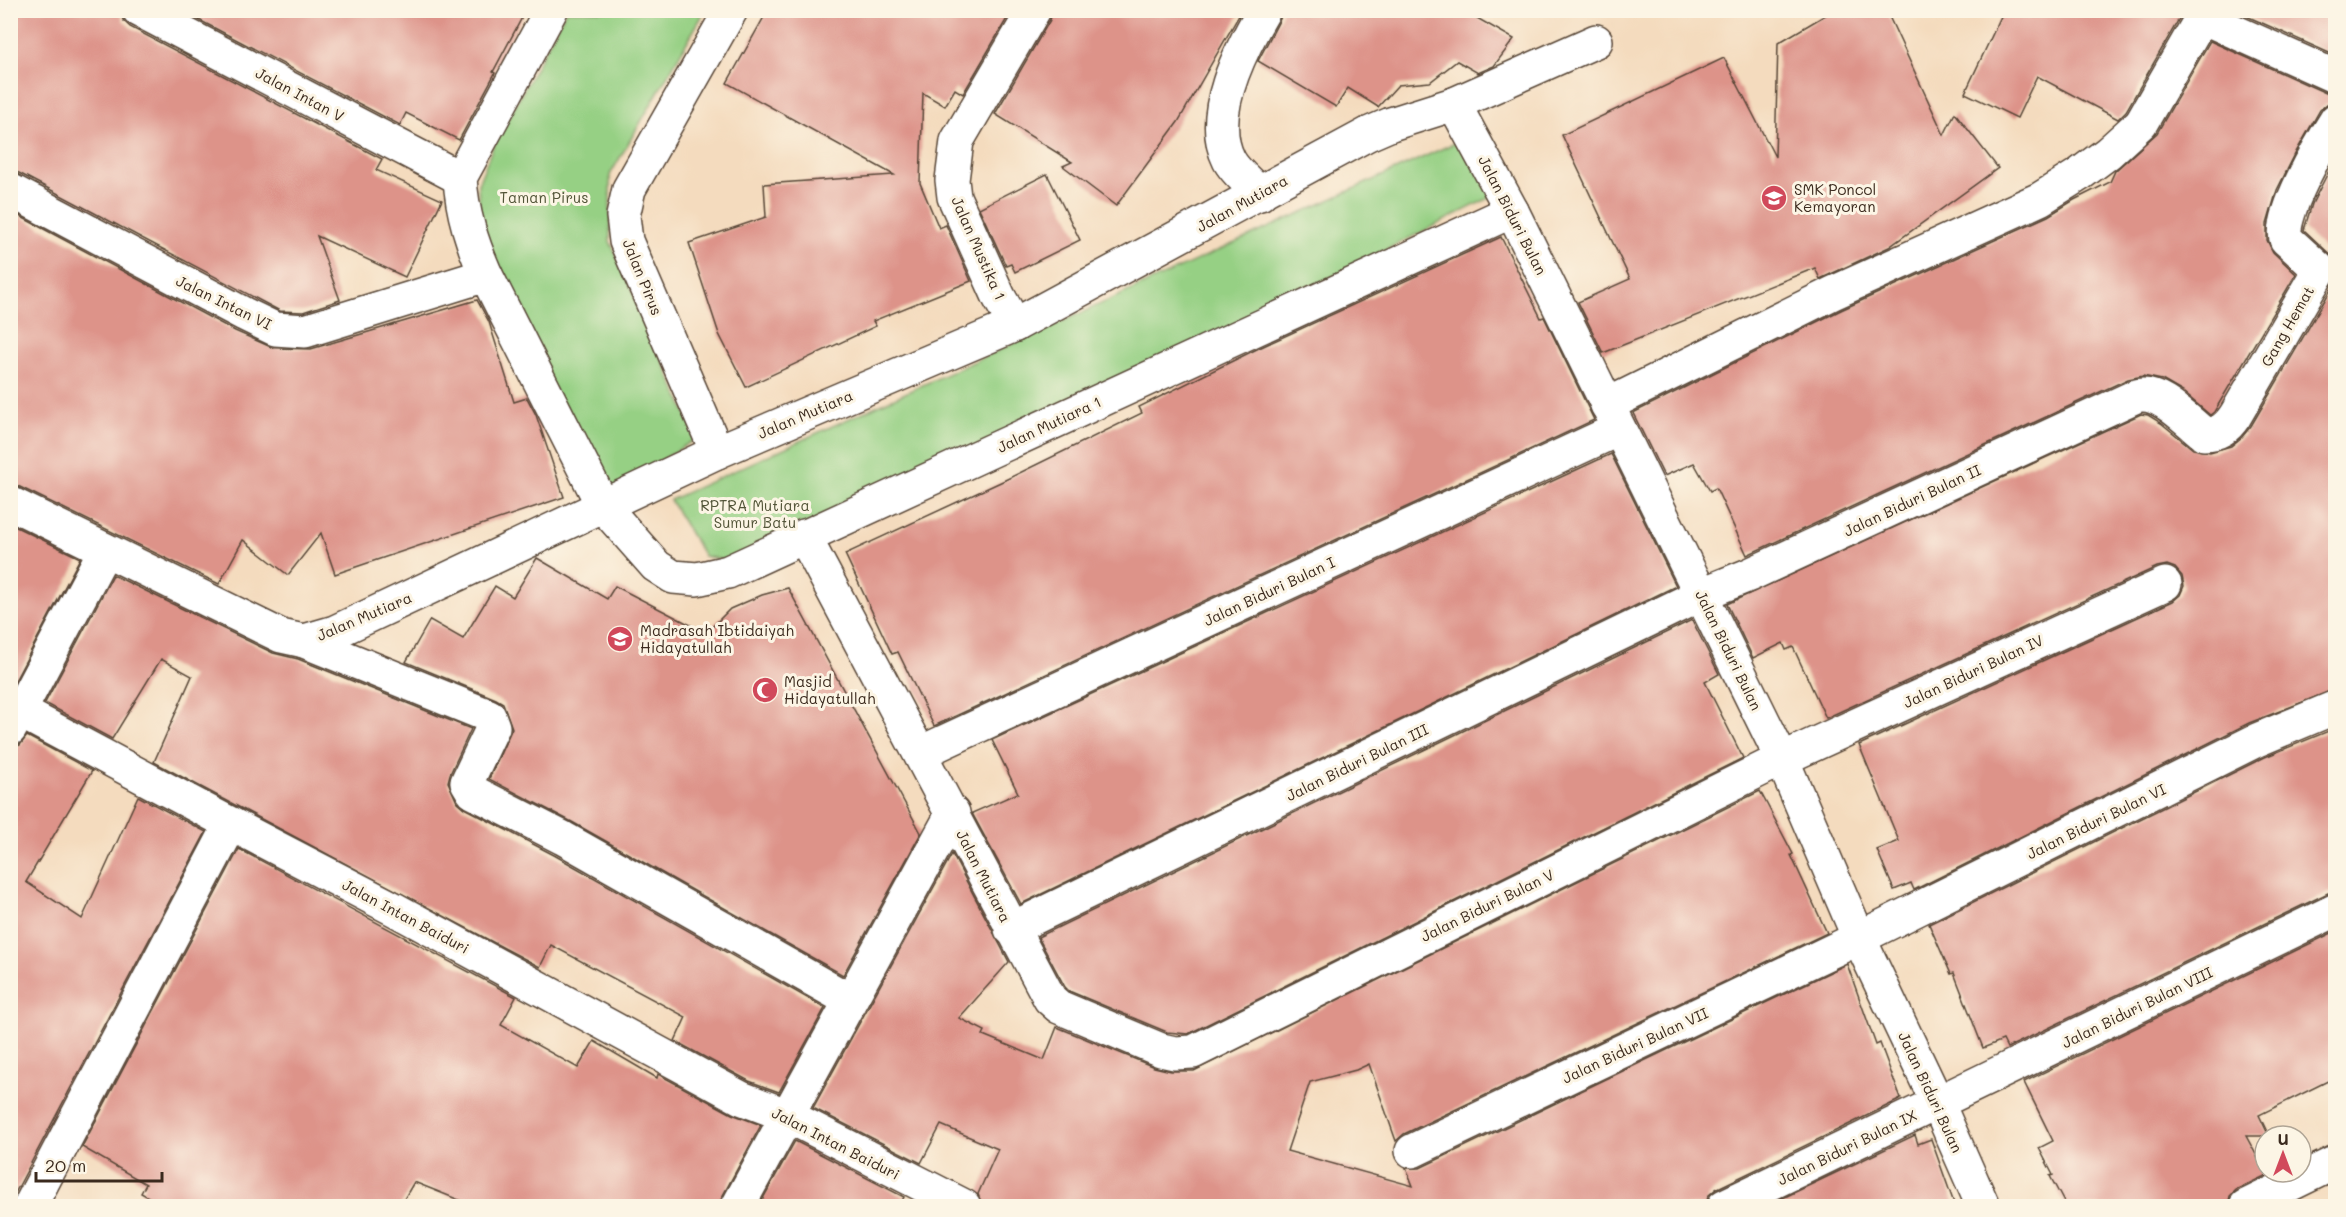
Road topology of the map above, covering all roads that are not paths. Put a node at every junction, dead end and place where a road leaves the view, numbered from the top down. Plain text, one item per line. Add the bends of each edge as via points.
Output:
1 (139, 10) edge
2 (551, 10) edge
3 (731, 10) edge
4 (1034, 10) edge
5 (1264, 10) edge
6 (2203, 14) edge
7 (1596, 41) dead end
8 (2336, 77) edge
9 (1454, 104) junction
10 (2336, 120) edge
11 (460, 178) junction
12 (10, 190) edge
13 (1260, 194) junction
14 (1512, 211) junction
15 (486, 275) junction
16 (2328, 276) edge
17 (1016, 325) junction
18 (2120, 404) joint
19 (1613, 417) junction
20 (717, 452) junction
21 (10, 502) edge
22 (603, 506) junction
23 (804, 536) junction
24 (105, 550) junction
25 (2165, 584) dead end
26 (1702, 594) junction
27 (304, 641) junction
28 (2336, 707) edge
29 (14, 715) edge
30 (920, 753) junction
31 (1782, 759) junction
32 (953, 813) junction
33 (231, 825) junction
34 (2336, 910) edge
35 (1011, 929) junction
36 (1859, 938) junction
37 (849, 1000) junction
38 (1193, 1052) joint
39 (1938, 1104) junction
40 (786, 1115) junction
41 (1412, 1151) dead end
42 (2336, 1162) edge
43 (30, 1206) edge
44 (738, 1206) edge
45 (964, 1206) edge
46 (1724, 1206) edge
47 (1983, 1206) edge
48 (2246, 1206) edge

1 - 11 street, Jalan Intan V
2 - 11 street
3 - 20 street, Jalan Pirus via 629,189 623,216 626,241
4 - 17 street, Jalan Mustika 1 via 957,141 952,180 954,197 999,297
5 - 13 street via 1242,48 1228,84 1222,116 1229,160
6 - 8 street
6 - 19 street, Jalan Biduri Bulan I via 2141,123 2080,174 2040,199 1833,293
7 - 9 street, Jalan Mutiara
9 - 13 street, Jalan Mutiara via 1368,134
9 - 14 street, Jalan Biduri Bulan
10 - 16 street, Gang Hemat via 2313,157 2284,234
11 - 15 street via 472,243
12 - 15 street, Jalan Intan VI via 275,329 305,331
13 - 17 street, Jalan Mutiara
14 - 19 street, Jalan Biduri Bulan
14 - 23 street, Jalan Mutiara 1
15 - 22 street
16 - 18 street, Gang Hemat via 2229,425 2220,432 2204,434 2151,395 2143,394
17 - 20 street, Jalan Mutiara
18 - 26 street, Jalan Biduri Bulan II
19 - 26 street, Jalan Biduri Bulan
19 - 30 street, Jalan Biduri Bulan I
20 - 22 street, Jalan Mutiara
21 - 24 street, Jalan Mutiara
22 - 23 street, Jalan Mutiara 1 via 656,566 673,577 697,579 728,572
22 - 27 street, Jalan Mutiara via 334,632
23 - 30 street, Jalan Mutiara
24 - 27 street, Jalan Mutiara via 281,636
24 - 29 street
25 - 31 street, Jalan Biduri Bulan IV
26 - 31 street, Jalan Biduri Bulan
26 - 35 street, Jalan Biduri Bulan III
27 - 37 street via 489,716 493,727 466,782 473,792 563,838
28 - 36 street, Jalan Biduri Bulan VI via 2257,741
29 - 33 street, Jalan Intan Baiduri
30 - 32 street, Jalan Mutiara
31 - 36 street, Jalan Biduri Bulan
31 - 38 street, Jalan Biduri Bulan V
32 - 35 street, Jalan Mutiara
32 - 37 street
33 - 40 street, Jalan Intan Baiduri via 741,1098
33 - 43 street
34 - 39 street, Jalan Biduri Bulan VIII
35 - 38 street, Jalan Mutiara via 1050,999 1059,1007 1161,1050
36 - 39 street, Jalan Biduri Bulan
36 - 41 street, Jalan Biduri Bulan VII
37 - 40 street
39 - 46 street, Jalan Biduri Bulan IX
39 - 47 street, Jalan Biduri Bulan
40 - 44 street
40 - 45 street, Jalan Intan Baiduri
42 - 48 street

